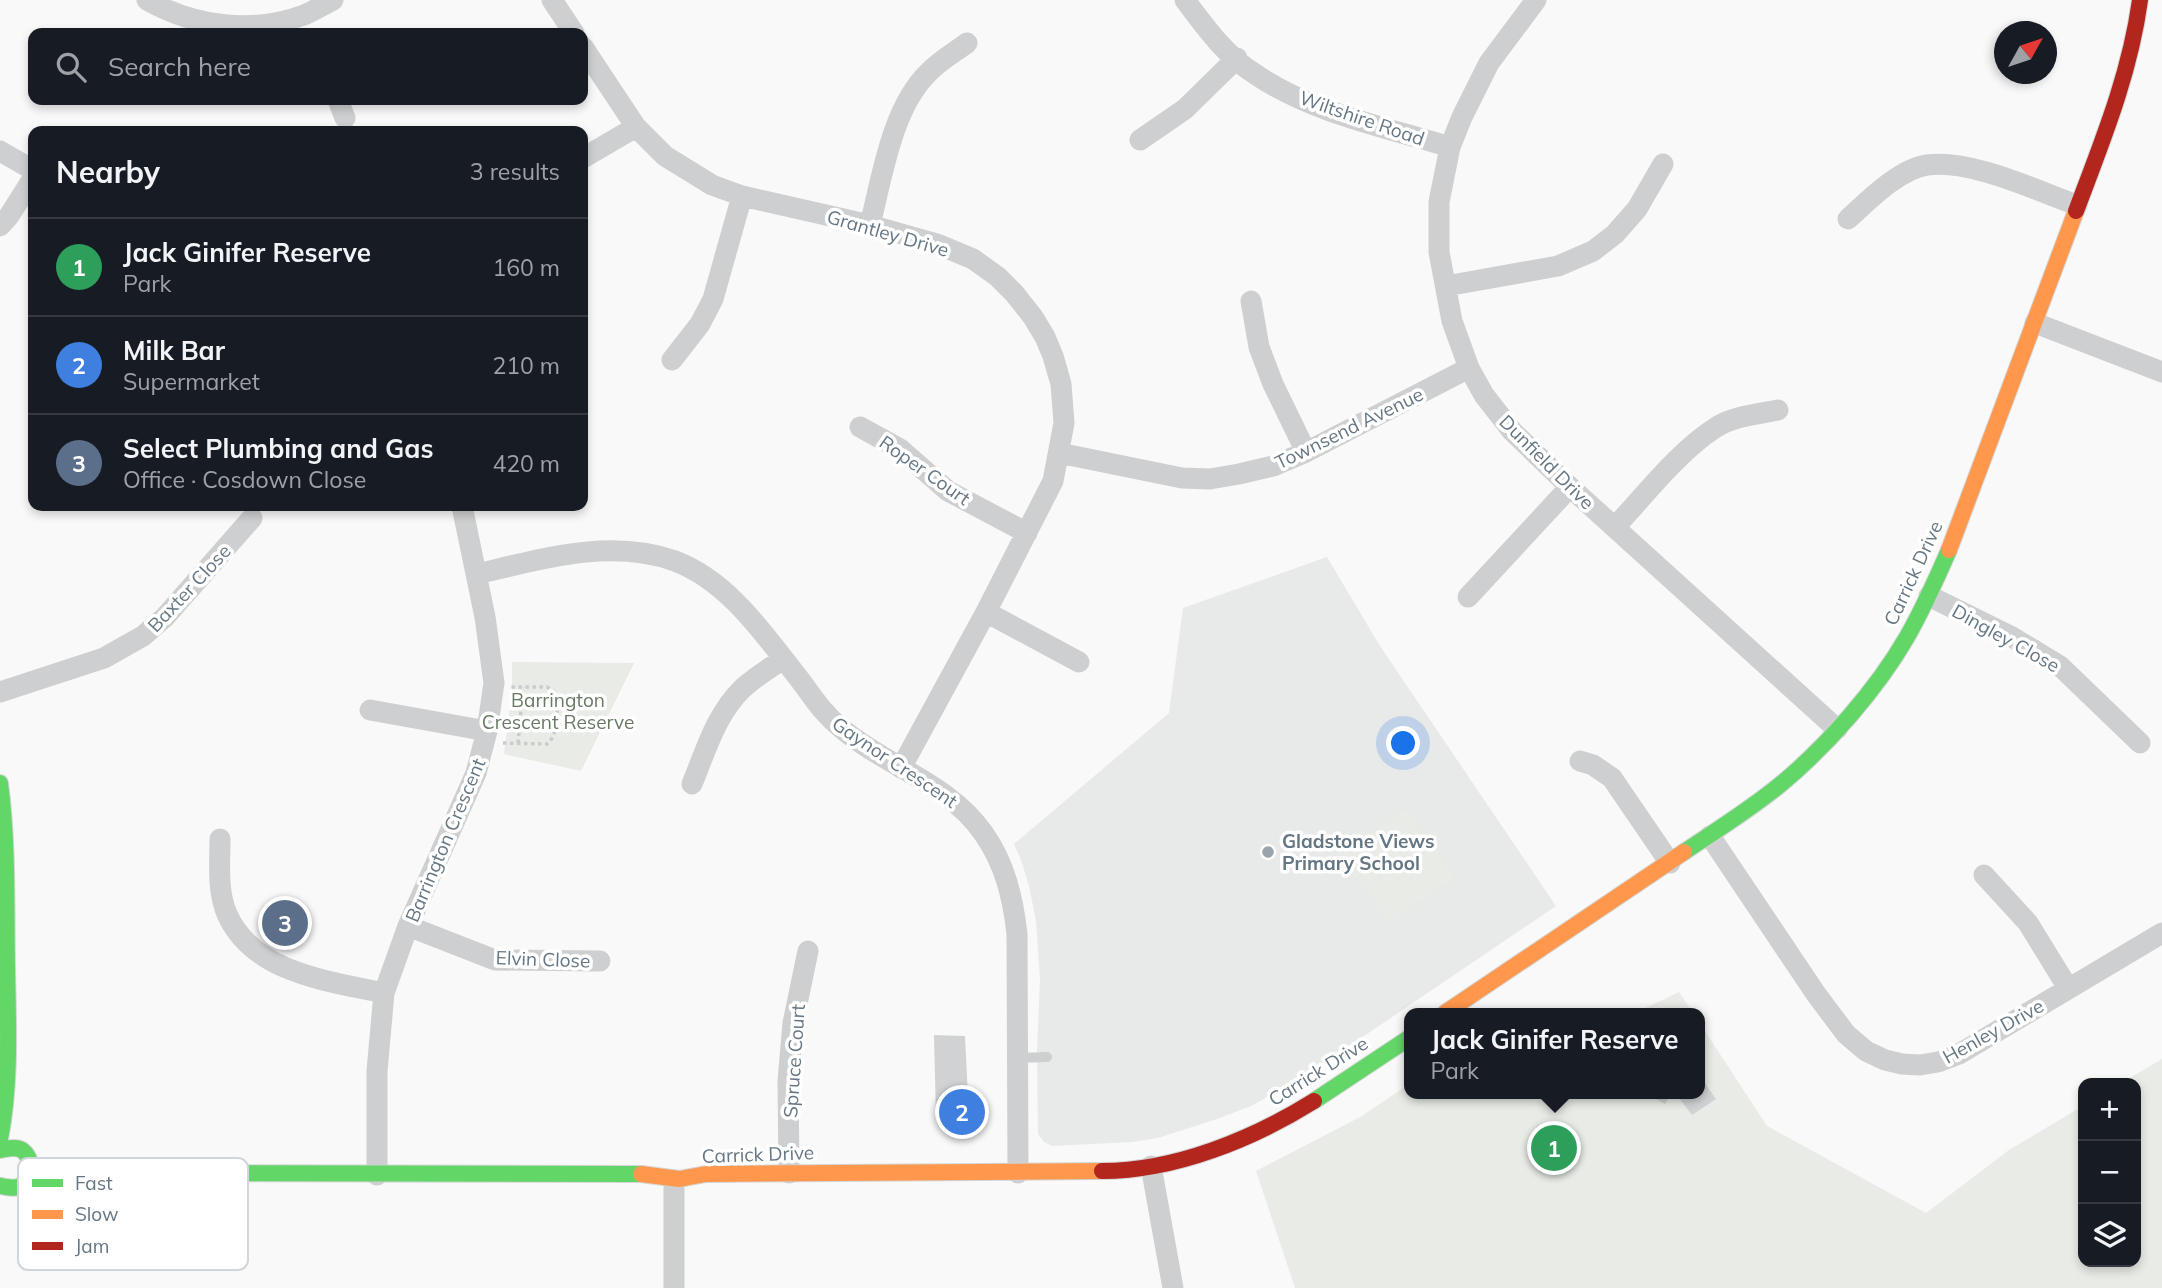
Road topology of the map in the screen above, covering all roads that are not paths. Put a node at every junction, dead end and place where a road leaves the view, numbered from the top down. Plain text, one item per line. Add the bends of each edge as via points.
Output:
1 (147, 0) edge
2 (333, 0) edge
3 (552, 0) edge
4 (1185, 0) edge
5 (2140, 0) edge
6 (1531, 2) edge
7 (308, 24) edge
8 (571, 28) edge
9 (967, 43) dead end
10 (588, 55) edge
11 (1237, 58) junction
12 (636, 127) junction
13 (1140, 140) dead end
14 (1450, 147) junction
15 (0, 151) edge
16 (588, 155) edge
17 (1663, 164) dead end
18 (28, 167) edge
19 (28, 186) edge
20 (742, 196) junction
21 (2077, 205) junction
22 (1848, 219) dead end
23 (870, 225) junction
24 (0, 226) edge
25 (1446, 286) junction
26 (1251, 301) dead end
27 (2035, 323) junction
28 (672, 360) dead end
29 (1469, 368) junction
30 (2162, 372) edge
31 (1778, 410) dead end
32 (859, 427) dead end
33 (1306, 452) junction
34 (1059, 453) junction
35 (1570, 487) junction
36 (463, 511) edge
37 (253, 518) dead end
38 (1615, 527) junction
39 (1027, 533) junction
40 (477, 574) junction
41 (1929, 596) junction
42 (1468, 597) dead end
43 (986, 612) junction
44 (782, 659) junction
45 (1079, 662) dead end
46 (0, 692) edge
47 (370, 710) dead end
48 (1837, 729) junction
49 (495, 737) junction
50 (2140, 743) dead end
51 (1580, 761) dead end
52 (901, 768) junction
53 (0, 783) edge
54 (692, 784) dead end
55 (1710, 836) junction
56 (220, 839) dead end
57 (1670, 863) junction
58 (1984, 875) dead end
59 (408, 926) junction
60 (2162, 933) edge
61 (808, 951) dead end
62 (600, 961) dead end
63 (2068, 988) junction
64 (384, 993) junction
65 (1459, 1008) edge
66 (1404, 1041) edge
67 (1047, 1057) dead end
68 (1018, 1058) junction
69 (8, 1087) junction
70 (0, 1139) edge
71 (0, 1150) edge
72 (27, 1156) junction
73 (33, 1158) edge
74 (1151, 1167) junction
75 (789, 1173) junction
76 (1018, 1173) junction
77 (248, 1174) edge
78 (377, 1175) junction
79 (674, 1181) junction
80 (0, 1186) edge
81 (18, 1186) edge
82 (674, 1288) edge
83 (1173, 1288) edge

1 - 7 street via 187,18 226,26
2 - 7 street
3 - 8 street
4 - 11 street, Wiltshire Road via 1212,36
5 - 21 street, Carrick Drive via 2119,95
6 - 14 street, Dunfield Drive via 1489,63
9 - 23 street via 928,73 906,104
10 - 12 street, Grantley Drive
11 - 13 street via 1185,109
11 - 14 street, Wiltshire Road via 1254,74 1313,105
12 - 16 street
12 - 20 street, Grantley Drive via 665,156 712,185
14 - 25 street, Dunfield Drive via 1439,202 1439,252
15 - 18 street
17 - 25 street via 1637,209 1593,251 1558,266
19 - 24 street
20 - 23 street, Grantley Drive
20 - 28 street via 713,299
21 - 22 street via 1960,165 1925,165 1880,189
21 - 27 street, Carrick Drive
23 - 34 street, Grantley Drive via 973,259 1014,293 1045,337 1061,384 1064,423
25 - 29 street, Dunfield Drive via 1452,321
26 - 33 street via 1259,347
27 - 30 street
27 - 41 street, Carrick Drive
29 - 33 street, Townsend Avenue
29 - 35 street, Dunfield Drive via 1512,431
31 - 38 street via 1717,427
32 - 39 street, Roper Court via 900,449 948,491
33 - 34 street, Townsend Avenue via 1273,466 1210,479 1182,478
34 - 39 street, Grantley Drive via 1052,481
35 - 38 street, Dunfield Drive
35 - 42 street
36 - 40 street, Barrington Crescent
37 - 46 street, Baxter Close via 143,636 104,657
38 - 48 street, Dunfield Drive
39 - 43 street, Grantley Drive
40 - 44 street, Gaynor Crescent via 615,549 657,556 678,562 718,586
40 - 49 street, Barrington Crescent via 494,683
41 - 48 street, Carrick Drive via 1883,672
41 - 50 street, Dingley Close via 2060,666
43 - 45 street
43 - 52 street, Grantley Drive
44 - 52 street, Gaynor Crescent via 841,729
44 - 54 street via 727,706
47 - 49 street
48 - 55 street, Carrick Drive via 1782,783
49 - 59 street, Barrington Crescent
51 - 57 street via 1612,778
52 - 68 street, Gaynor Crescent via 942,790 966,812 985,835 1004,871 1017,934
53 - 69 street via 7,896
55 - 57 street, Carrick Drive
55 - 63 street, Henley Drive via 1846,1034 1885,1060 1920,1065 1959,1054
56 - 64 street via 219,879 226,912 239,935 259,954 327,981
57 - 65 street, Carrick Drive
58 - 63 street via 2028,923
59 - 62 street, Elvin Close via 495,960
59 - 64 street, Barrington Crescent
60 - 63 street, Henley Drive
61 - 75 street, Spruce Court via 788,1081
64 - 78 street, Barrington Crescent via 377,1071
66 - 74 street, Carrick Drive via 1276,1123
67 - 68 lane
68 - 76 street, Gaynor Crescent
69 - 70 street
69 - 72 street
71 - 72 street, Carrick Drive via 15,1147
72 - 73 street, Carrick Drive
74 - 76 street, Carrick Drive
74 - 83 street
75 - 76 street, Carrick Drive
75 - 79 street, Carrick Drive via 706,1174
77 - 78 street, Carrick Drive
78 - 79 street, Carrick Drive via 638,1173
79 - 82 street
80 - 81 street, Carrick Drive

